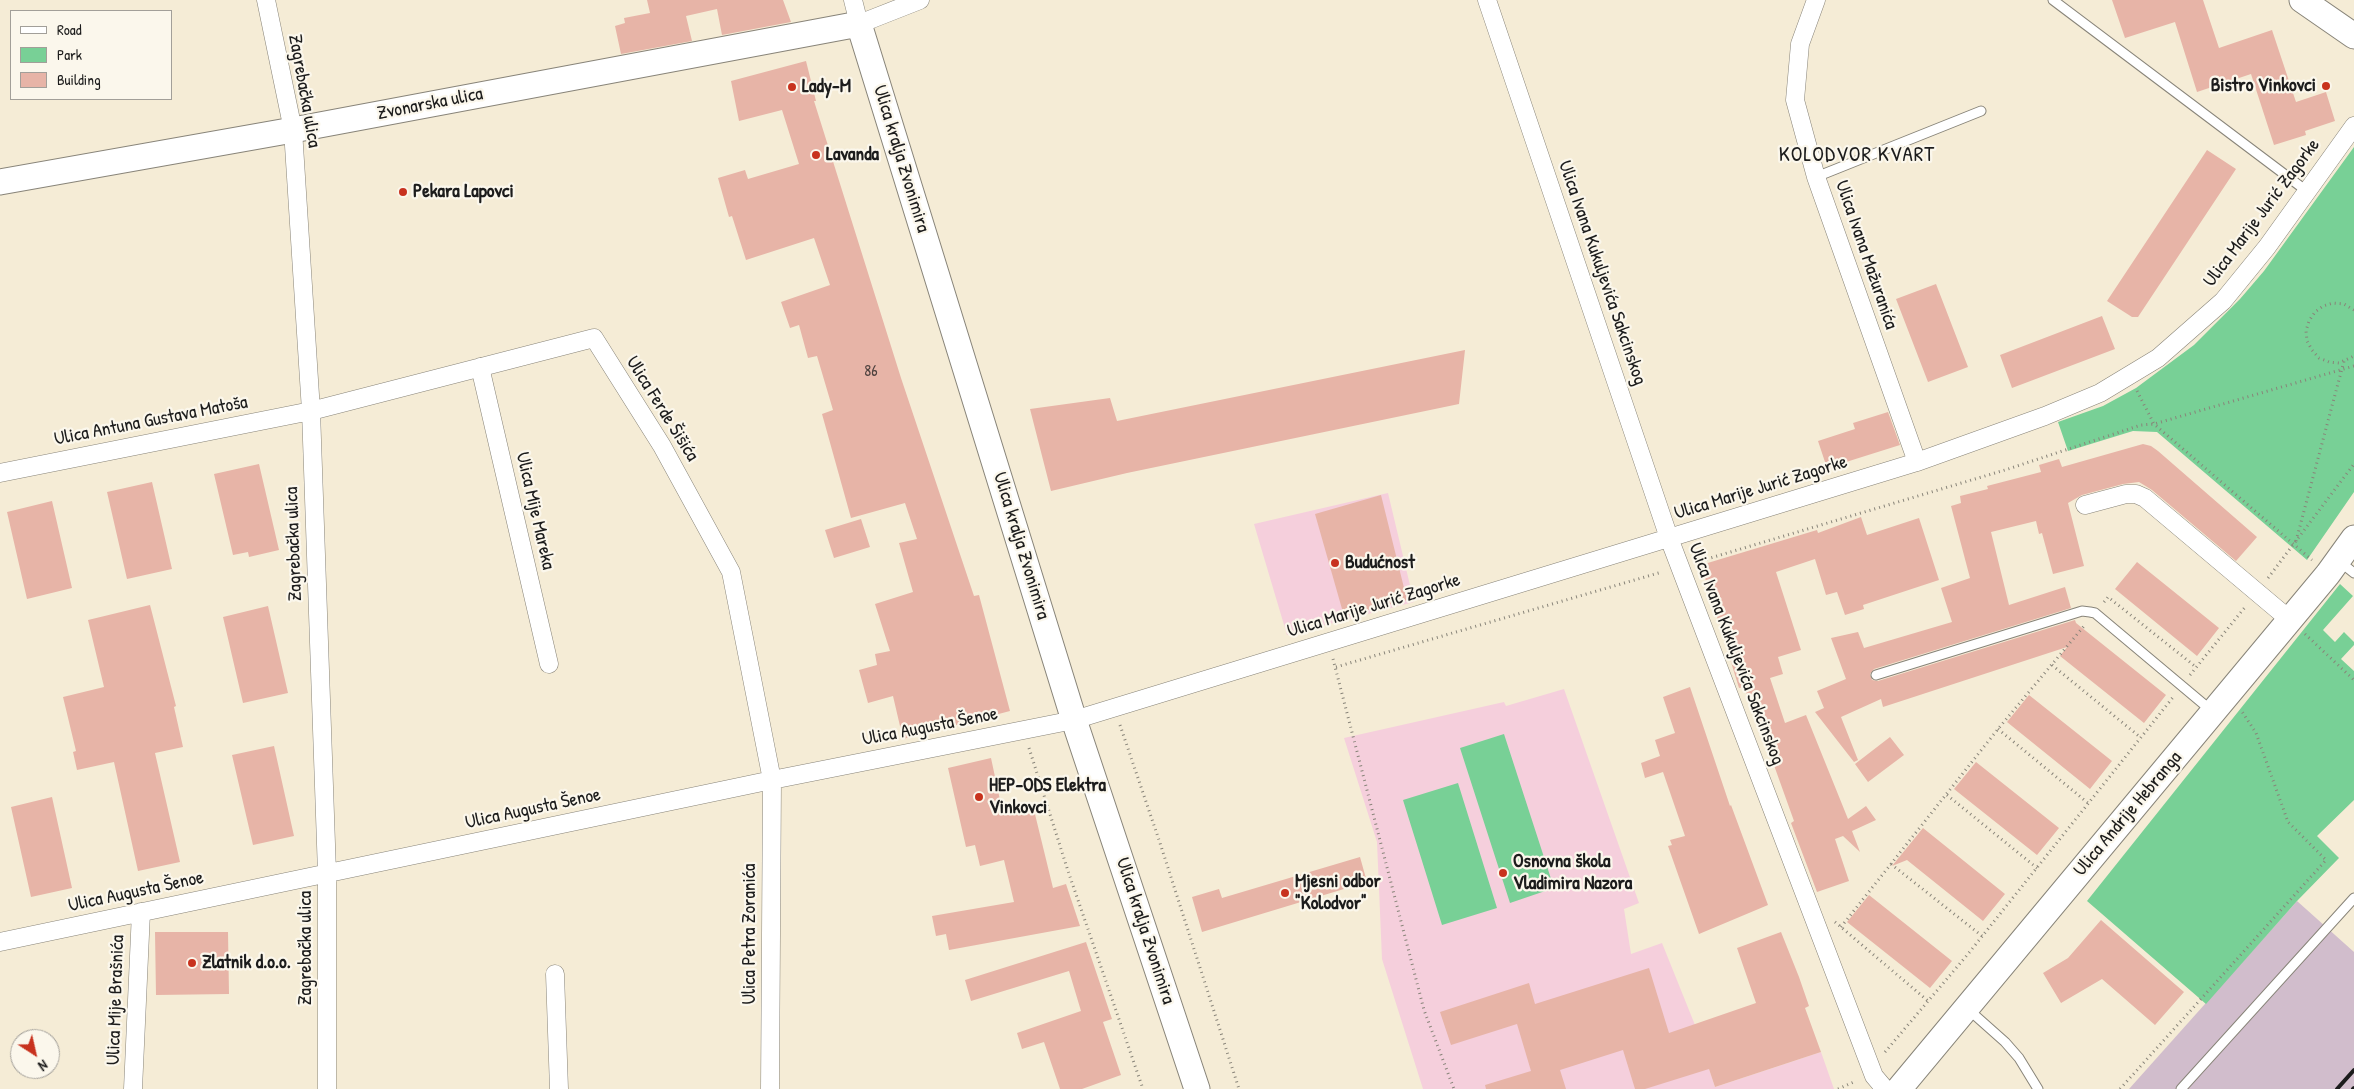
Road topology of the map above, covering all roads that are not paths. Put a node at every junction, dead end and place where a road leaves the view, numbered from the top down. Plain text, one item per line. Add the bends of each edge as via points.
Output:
1 (266, 0) edge
2 (852, 0) edge
3 (920, 0) edge
4 (1487, 0) edge
5 (1816, 0) edge
6 (2053, 0) edge
7 (2302, 0) edge
8 (860, 24) junction
9 (2354, 36) edge
10 (1981, 111) dead end
11 (2354, 126) edge
12 (293, 130) junction
13 (1816, 177) junction
14 (0, 182) edge
15 (2308, 192) junction
16 (480, 367) junction
17 (311, 411) junction
18 (1917, 462) junction
19 (0, 473) edge
20 (2084, 505) dead end
21 (1669, 538) junction
22 (2354, 538) edge
23 (2340, 569) edge
24 (2290, 620) junction
25 (549, 664) dead end
26 (1876, 675) dead end
27 (2219, 704) junction
28 (1074, 720) junction
29 (772, 780) junction
30 (327, 873) junction
31 (2354, 898) edge
32 (140, 912) junction
33 (0, 942) edge
34 (555, 974) dead end
35 (1967, 1008) junction
36 (133, 1089) edge
37 (327, 1089) edge
38 (559, 1089) edge
39 (770, 1089) edge
40 (1197, 1089) edge
41 (1885, 1089) edge
42 (1899, 1089) edge
43 (2038, 1089) edge
44 (2180, 1089) edge

1 - 12 street, Zagrebačka ulica
2 - 8 street, Ulica kralja Zvonimira
3 - 8 street
4 - 21 street, Ulica Ivana Kukuljevića Sakcinskog
5 - 13 street, Ulica Ivana Mažuranića via 1800,44 1795,100
6 - 15 lane
7 - 9 main road
8 - 12 main road, Zvonarska ulica
8 - 28 main road, Ulica kralja Zvonimira
10 - 13 lane
11 - 15 street, Ulica Marije Jurić Zagorke
12 - 14 main road, Zvonarska ulica
12 - 17 street, Zagrebačka ulica
13 - 18 street, Ulica Ivana Mažuranića
15 - 18 street, Ulica Marije Jurić Zagorke via 2223,301 2158,358 2100,393
16 - 17 street, Ulica Ferde Šišića
16 - 25 street, Ulica Mije Mareka
16 - 29 street, Ulica Ferde Šišića via 594,338 662,446 731,572
17 - 19 street, Ulica Antuna Gustava Matoša
17 - 30 street, Zagrebačka ulica
18 - 21 street, Ulica Marije Jurić Zagorke
20 - 24 street via 2126,494 2145,498
21 - 28 street, Ulica Marije Jurić Zagorke
21 - 41 street, Ulica Ivana Kukuljevića Sakcinskog via 1874,1076
22 - 23 main road, Ulica Andrije Hebranga
23 - 24 main road, Ulica Andrije Hebranga
24 - 27 main road, Ulica Andrije Hebranga
26 - 27 lane via 2082,611 2095,613 2182,686
27 - 35 main road, Ulica Andrije Hebranga
28 - 29 street, Ulica Augusta Šenoe
28 - 40 main road, Ulica kralja Zvonimira
29 - 30 street, Ulica Augusta Šenoe
29 - 39 street, Ulica Petra Zoranića
30 - 32 street, Ulica Augusta Šenoe
30 - 37 street, Zagrebačka ulica
31 - 44 lane
32 - 33 street, Ulica Augusta Šenoe
32 - 36 street, Ulica Mije Brašnića
34 - 38 street
35 - 42 main road, Ulica Andrije Hebranga
35 - 43 lane via 2005,1042

